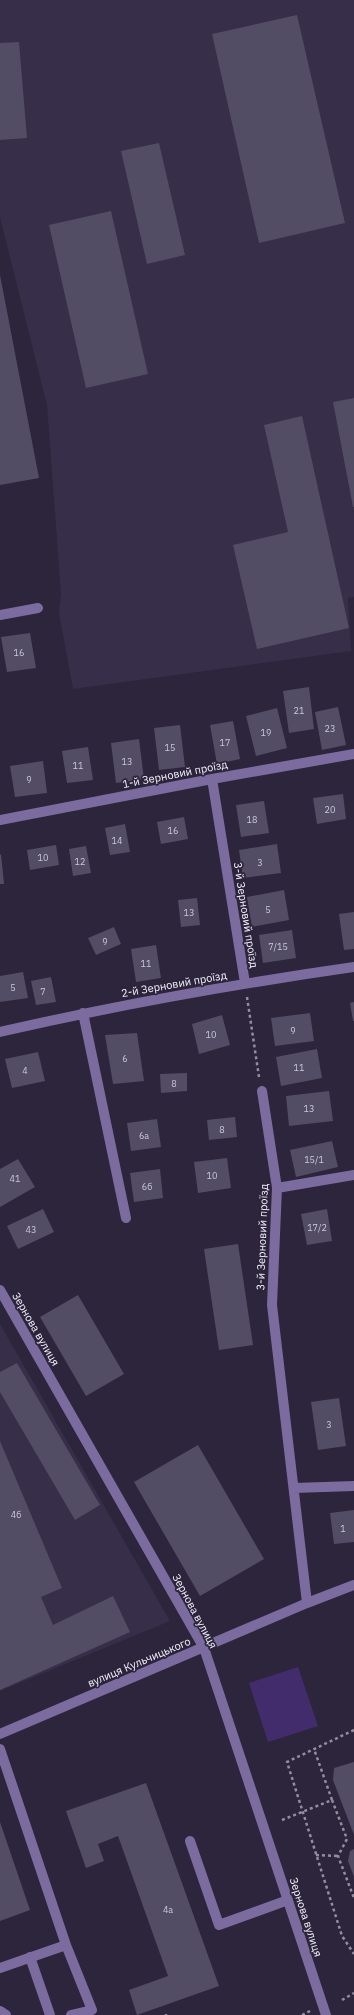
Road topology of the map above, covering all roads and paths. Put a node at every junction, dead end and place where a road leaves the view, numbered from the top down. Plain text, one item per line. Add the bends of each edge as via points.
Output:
1 (38, 608) dead end
2 (0, 615) edge
3 (354, 754) edge
4 (212, 779) junction
5 (0, 820) edge
6 (354, 967) edge
7 (245, 983) junction
8 (83, 1013) junction
9 (0, 1032) edge
10 (262, 1092) joint
11 (354, 1175) edge
12 (277, 1188) junction
13 (126, 1218) dead end
14 (0, 1290) edge
15 (354, 1486) edge
16 (294, 1488) junction
17 (354, 1585) edge
18 (307, 1603) junction
19 (204, 1648) junction
20 (354, 1730) edge
21 (0, 1734) edge
22 (0, 1749) edge
23 (314, 1749) junction
24 (332, 1800) junction
25 (303, 1812) junction
26 (282, 1820) dead end
27 (190, 1841) dead end
28 (316, 1855) junction
29 (338, 1856) junction
30 (354, 1898) edge
31 (288, 1900) junction
32 (66, 1946) junction
33 (354, 1947) edge
34 (351, 1950) junction
35 (354, 1954) edge
36 (30, 1958) junction
37 (0, 1968) edge
38 (354, 1993) edge
39 (342, 2000) dead end
40 (0, 2011) edge
41 (6, 2015) edge
42 (50, 2015) edge
43 (71, 2015) edge
44 (326, 2015) edge

1 - 2 street
3 - 4 street, 1-й Зерновий проїзд
4 - 5 street, 1-й Зерновий проїзд
4 - 7 street, 3-й Зерновий проїзд
6 - 7 street, 2-й Зерновий проїзд
7 - 8 street, 2-й Зерновий проїзд
7 - 10 path, 3-й Зерновий проїзд
8 - 9 street, 2-й Зерновий проїзд
8 - 13 street
10 - 12 street, 3-й Зерновий проїзд
11 - 12 street
12 - 16 street, 3-й Зерновий проїзд via 272,1305
14 - 19 street, Зернова вулиця
15 - 16 street
16 - 18 street, 3-й Зерновий проїзд
17 - 18 street, вулиця Кульчицького
18 - 19 street, вулиця Кульчицького
19 - 21 street, вулиця Кульчицького
19 - 31 street, Зернова вулиця
20 - 23 path
22 - 32 street
23 - 24 path
23 - 25 path via 287,1762
24 - 25 path
24 - 29 path via 347,1839
25 - 26 path
25 - 28 path
27 - 31 street via 219,1925
28 - 29 path
28 - 34 path via 342,1936
29 - 30 path
31 - 44 street, Зернова вулиця
32 - 36 street
32 - 43 street via 92,2010
33 - 34 path
34 - 35 path
36 - 37 street
36 - 42 street
38 - 39 path
40 - 41 street

